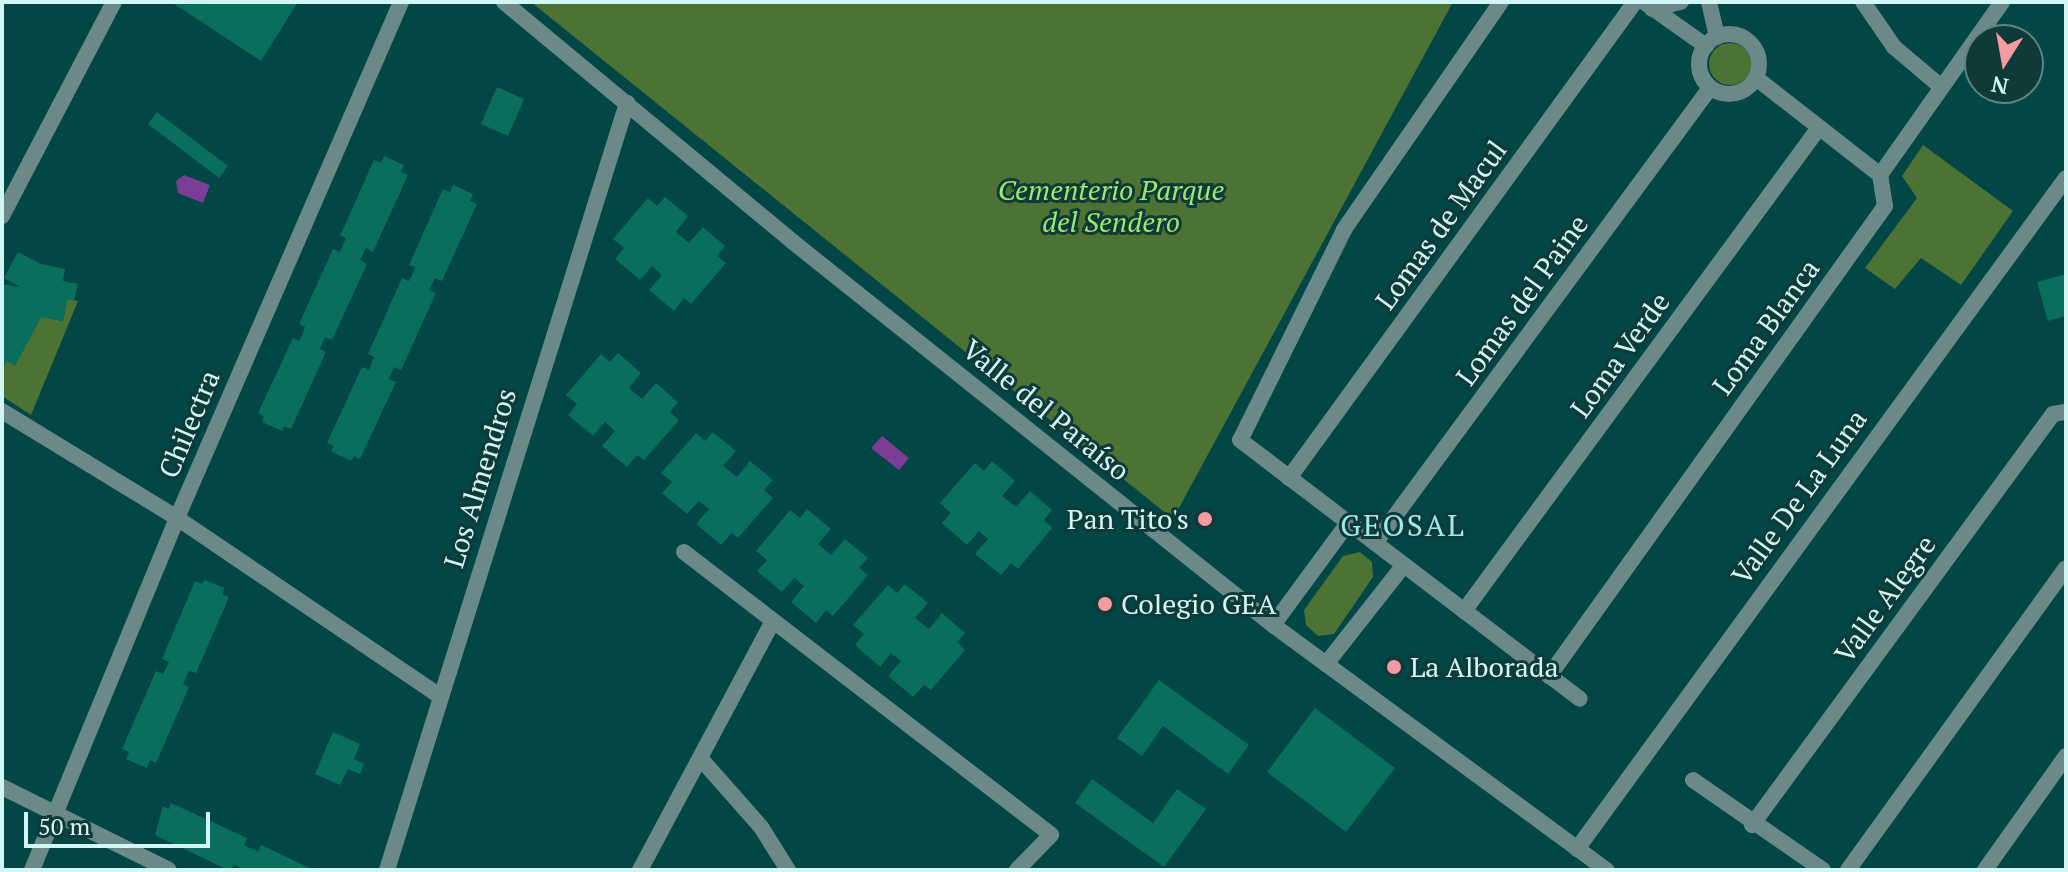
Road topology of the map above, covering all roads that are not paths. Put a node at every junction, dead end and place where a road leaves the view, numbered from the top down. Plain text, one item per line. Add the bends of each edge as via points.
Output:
1 (114, 2) edge
2 (401, 2) edge
3 (504, 2) edge
4 (1501, 2) edge
5 (1635, 2) edge
6 (1681, 2) edge
7 (1709, 2) edge
8 (1863, 2) edge
9 (2002, 2) edge
10 (1648, 5) edge
11 (1711, 42) junction
12 (1756, 78) junction
13 (1939, 85) junction
14 (1710, 88) junction
15 (627, 103) junction
16 (1818, 129) junction
17 (1880, 175) junction
18 (2066, 178) edge
19 (2, 216) edge
20 (2, 411) edge
21 (2066, 412) edge
22 (1289, 478) junction
23 (177, 518) junction
24 (1348, 523) junction
25 (1375, 543) junction
26 (684, 552) dead end
27 (1404, 565) junction
28 (2066, 568) edge
29 (1464, 611) junction
30 (772, 623) junction
31 (1273, 625) junction
32 (1326, 664) junction
33 (1549, 676) junction
34 (440, 696) junction
35 (1580, 699) dead end
36 (2066, 756) edge
37 (701, 759) junction
38 (1693, 780) dead end
39 (2, 787) edge
40 (56, 818) junction
41 (1752, 825) junction
42 (1577, 849) junction
43 (32, 870) edge
44 (169, 870) edge
45 (387, 870) edge
46 (640, 870) edge
47 (788, 870) edge
48 (1017, 870) edge
49 (1607, 870) edge
50 (1823, 870) edge
51 (1848, 870) edge
52 (1985, 870) edge

1 - 19 street
2 - 23 street, Chilectra
3 - 15 street, Valle del Paraíso
4 - 22 street via 1344,230 1240,440
5 - 22 street, Lomas de Macul
6 - 10 street
7 - 11 street
8 - 13 street via 1894,47
9 - 13 street
10 - 11 street
11 - 12 street via 1748,42 1759,60
11 - 14 street via 1700,72
12 - 14 street via 1734,94
12 - 16 street
13 - 17 street
14 - 25 street, Lomas del Paine
15 - 31 street, Valle del Paraíso
15 - 34 street, Los Almendros
16 - 17 street
16 - 29 street, Loma Verde
17 - 33 street, Loma Blanca via 1885,206
18 - 42 street, Valle De La Luna
20 - 23 street
21 - 41 street, Valle Alegre via 2053,414
22 - 24 street
23 - 34 street
23 - 40 street, Chilectra
24 - 25 street
24 - 31 street
25 - 27 street
26 - 30 street
27 - 29 street
27 - 32 street
28 - 51 street
29 - 33 street
30 - 37 street
30 - 48 street via 1051,835
31 - 32 street, Valle del Paraíso
32 - 42 street, Valle del Paraíso
33 - 35 street
34 - 45 street, Los Almendros
36 - 52 street
37 - 46 street
37 - 47 street via 761,827
38 - 41 street
39 - 40 street
40 - 43 street, Chilectra
40 - 44 street
41 - 50 street
42 - 49 street, Valle del Paraíso

